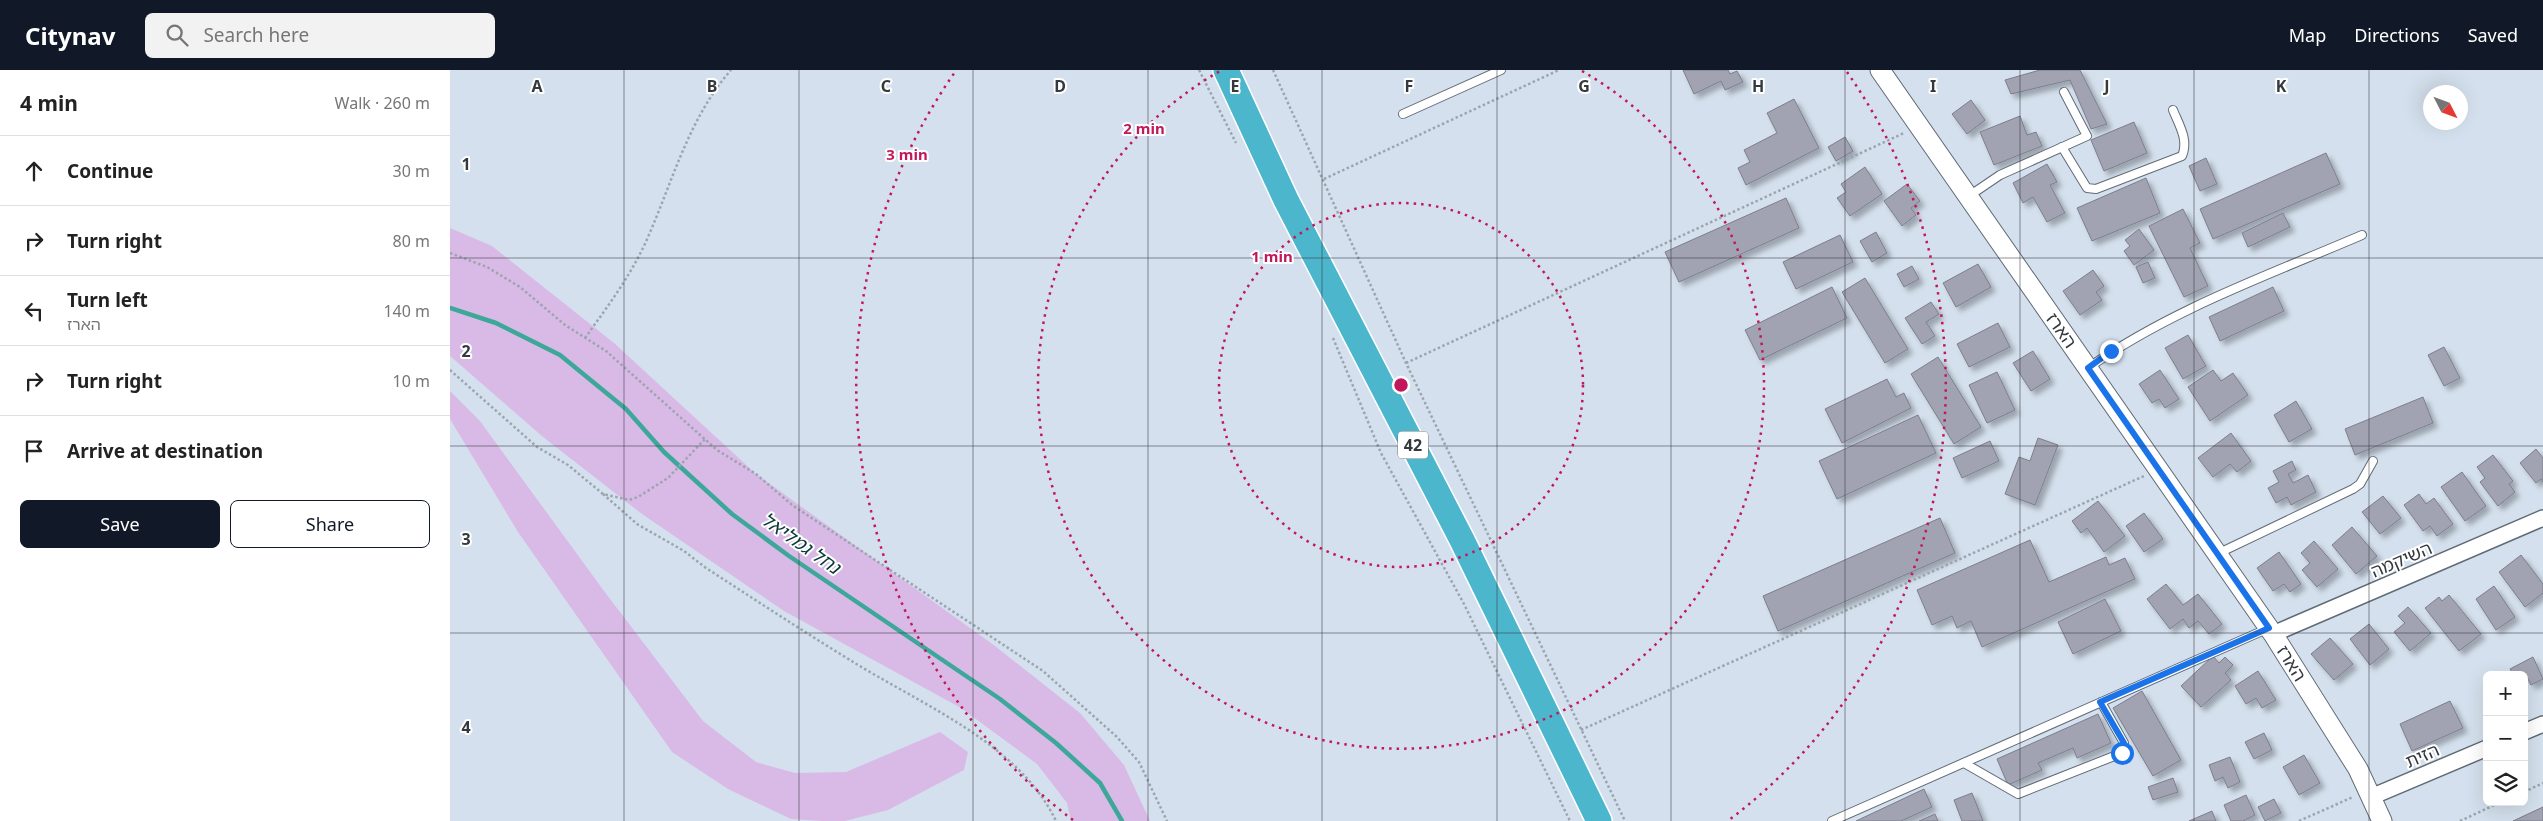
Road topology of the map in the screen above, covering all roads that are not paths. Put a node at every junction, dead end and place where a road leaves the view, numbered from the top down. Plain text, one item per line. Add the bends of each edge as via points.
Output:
1 (1226, 70) edge
2 (1501, 70) edge
3 (1880, 70) edge
4 (2064, 92) dead end
5 (2173, 110) dead end
6 (1403, 114) dead end
7 (2062, 147) junction
8 (1969, 197) junction
9 (2362, 235) dead end
10 (2088, 368) junction
11 (2373, 462) dead end
12 (2543, 518) edge
13 (2217, 554) junction
14 (2271, 631) junction
15 (2100, 702) junction
16 (2543, 724) edge
17 (2528, 730) edge
18 (2483, 750) edge
19 (1964, 763) junction
20 (2370, 793) junction
21 (1599, 821) edge
22 (1832, 821) edge
23 (2382, 821) edge

1 - 21 highway, 42 via 1286,200 1462,540
2 - 6 lane
3 - 8 street, הארז
4 - 7 lane via 2087,136
5 - 7 lane via 2184,138 2182,156 2096,189 2087,188
7 - 8 lane via 2000,175
8 - 10 street, הארז
9 - 10 lane via 2170,318 2111,351
10 - 13 street, הארז
11 - 13 lane via 2360,484
12 - 14 street, השיקמה
13 - 14 street, הארז
14 - 15 lane
14 - 20 street, הארז
15 - 19 lane
15 - 19 lane via 2124,743 2122,753 2018,794
16 - 17 street
18 - 20 street, הזית
19 - 22 lane
20 - 23 street, הארז

